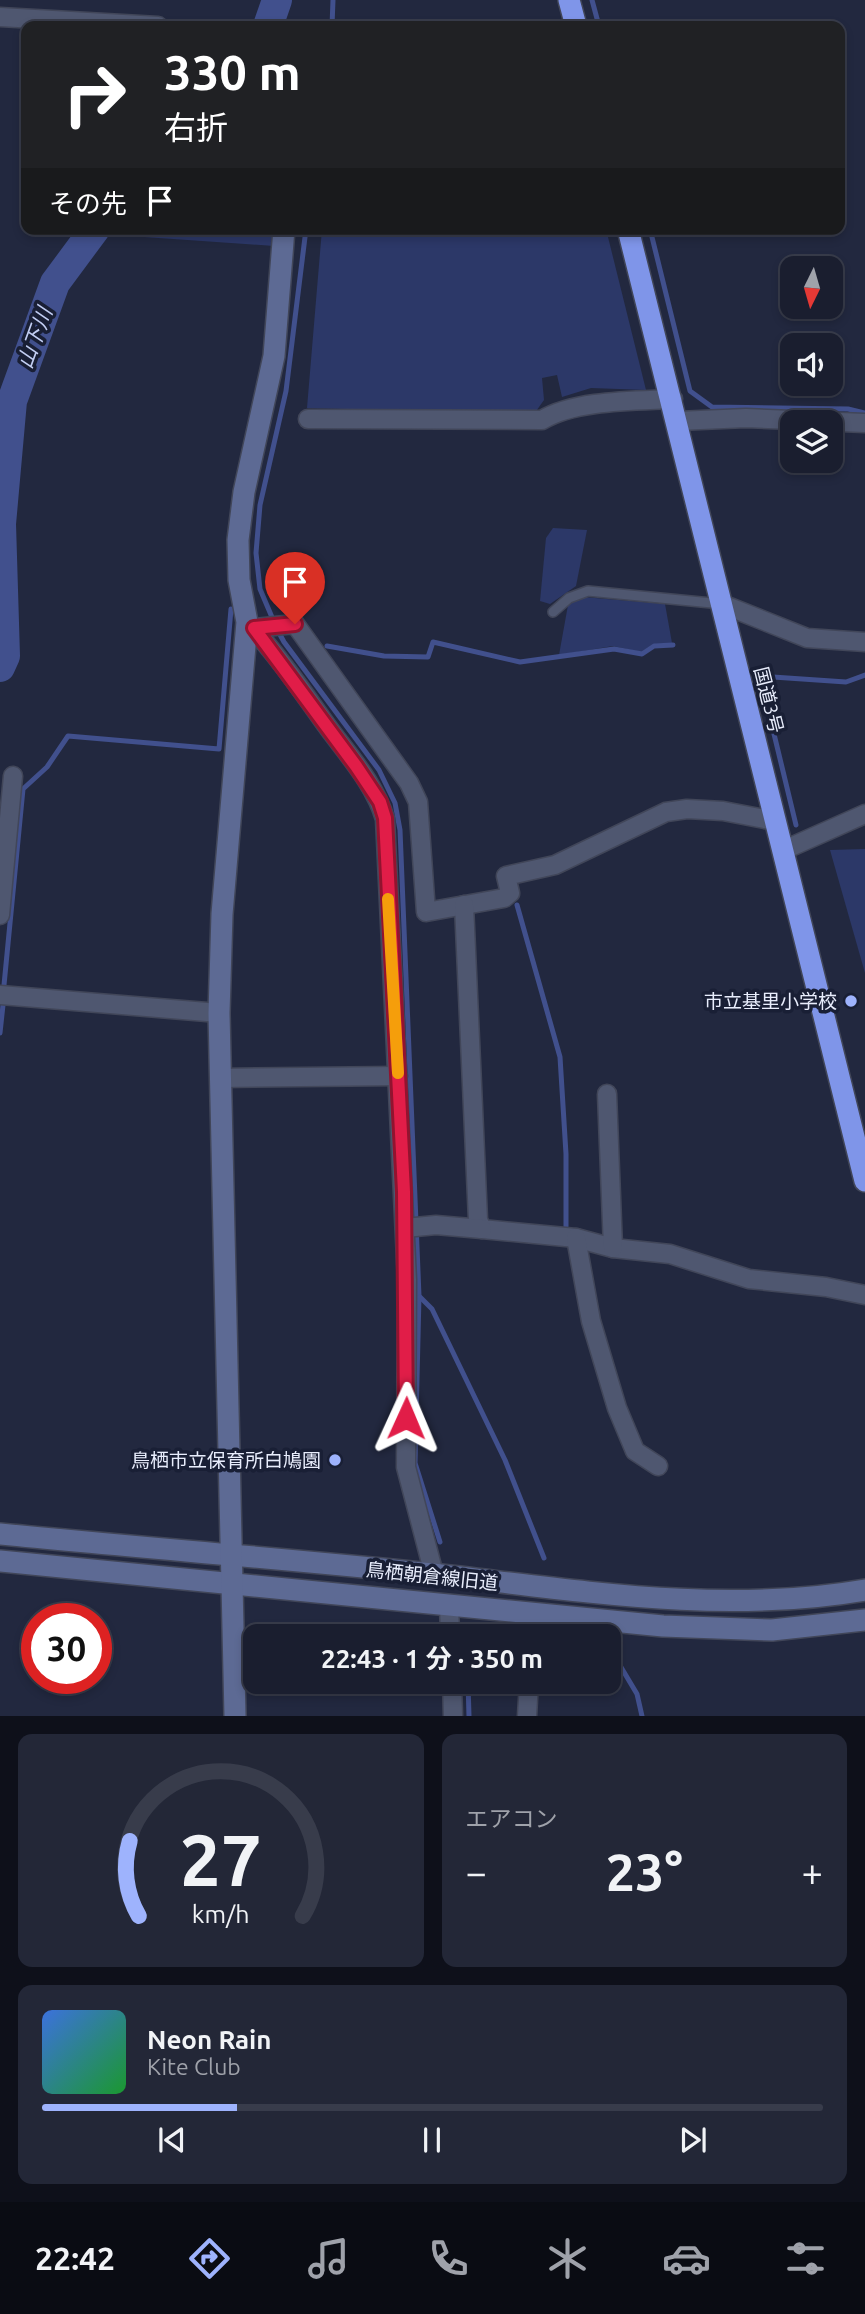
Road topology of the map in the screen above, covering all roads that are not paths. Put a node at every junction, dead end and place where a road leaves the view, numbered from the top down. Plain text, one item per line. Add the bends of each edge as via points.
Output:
1 (569, 0) edge
2 (0, 17) edge
3 (71, 21) edge
4 (575, 21) edge
5 (284, 235) edge
6 (630, 235) edge
7 (673, 399) junction
8 (309, 419) dead end
9 (678, 421) junction
10 (865, 423) edge
11 (722, 604) junction
12 (553, 612) dead end
13 (251, 625) junction
14 (865, 642) edge
15 (13, 776) dead end
16 (865, 814) edge
17 (775, 821) junction
18 (784, 850) junction
19 (464, 905) junction
20 (0, 915) edge
21 (0, 995) edge
22 (219, 1013) junction
23 (398, 1076) junction
24 (220, 1078) junction
25 (607, 1094) dead end
26 (865, 1181) edge
27 (405, 1228) junction
28 (482, 1229) junction
29 (576, 1238) junction
30 (612, 1248) junction
31 (865, 1296) edge
32 (658, 1466) dead end
33 (0, 1534) edge
34 (230, 1556) junction
35 (0, 1561) edge
36 (433, 1574) junction
37 (232, 1582) junction
38 (865, 1590) edge
39 (449, 1604) junction
40 (532, 1613) junction
41 (865, 1620) edge
42 (450, 1624) edge
43 (532, 1624) edge
44 (452, 1694) edge
45 (528, 1694) edge
46 (235, 1716) edge
47 (453, 1716) edge
48 (527, 1716) edge

1 - 4 highway
2 - 3 street
5 - 13 street via 274,356 238,540 239,580
6 - 7 highway, 国道3号
7 - 8 street via 614,402 554,413 542,420
7 - 9 highway, 国道3号
9 - 10 street via 746,418
9 - 11 highway, 国道3号
11 - 12 lane via 588,591 569,598
11 - 14 street via 807,638
11 - 17 highway, 国道3号
13 - 19 street via 295,624 418,802 426,912
13 - 22 street via 222,914
13 - 23 street via 380,802 387,845
15 - 20 street
16 - 18 street
17 - 18 highway, 国道3号
17 - 19 street via 723,811 666,812 555,865 506,876 510,893 504,898
18 - 26 highway, 国道3号
19 - 28 street
21 - 22 street
22 - 24 street
23 - 24 street
23 - 27 street
24 - 34 street
25 - 30 street
27 - 28 street
27 - 36 street via 406,1467
28 - 29 street
29 - 30 street
29 - 32 street via 591,1321 617,1408 635,1451
30 - 31 street via 670,1254 749,1279
33 - 34 street, 鳥栖朝倉線旧道
34 - 36 street, 鳥栖朝倉線旧道
34 - 37 street
35 - 37 street, 鳥栖朝倉線旧道
36 - 38 street, 鳥栖朝倉線旧道 via 669,1601 788,1600
37 - 39 street, 鳥栖朝倉線旧道
37 - 46 street
39 - 40 street, 鳥栖朝倉線旧道
39 - 42 street
40 - 41 street, 鳥栖朝倉線旧道 via 663,1626 772,1630
40 - 43 street
44 - 47 street
45 - 48 street

